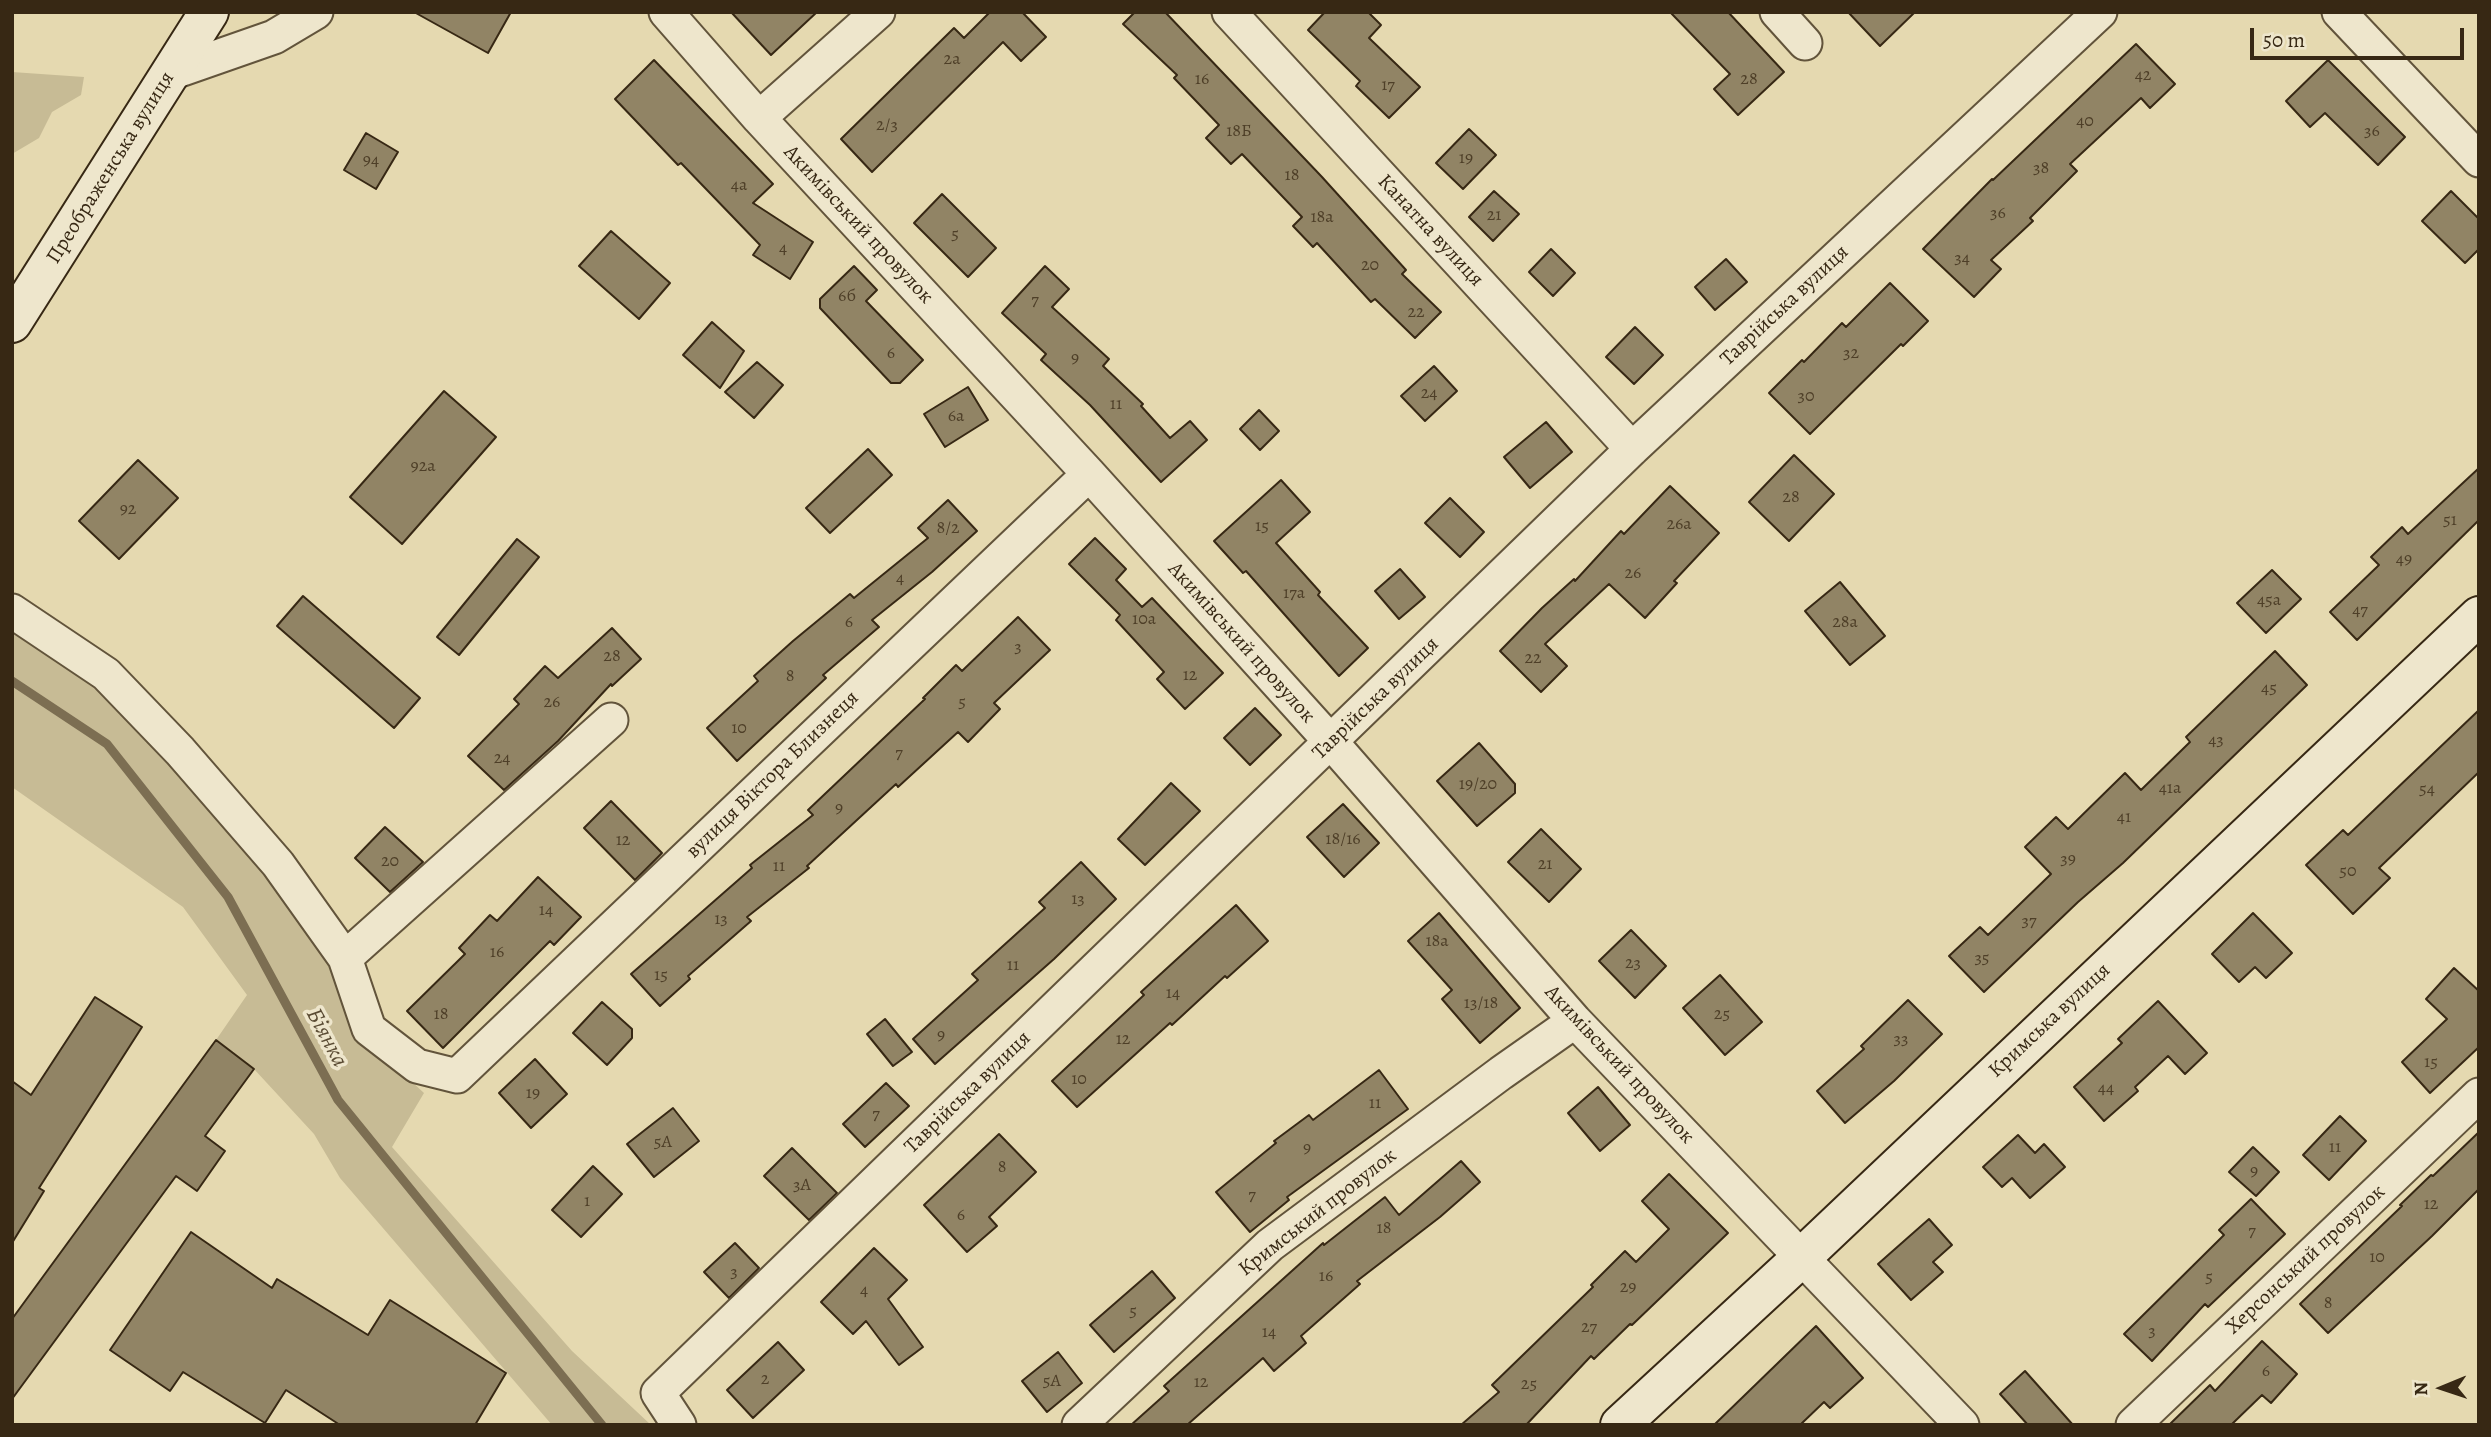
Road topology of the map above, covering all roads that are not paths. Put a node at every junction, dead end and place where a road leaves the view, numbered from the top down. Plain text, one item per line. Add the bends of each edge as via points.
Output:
1 (209, 12) edge
2 (316, 12) edge
3 (666, 12) edge
4 (878, 12) edge
5 (1229, 12) edge
6 (1777, 12) edge
7 (2100, 12) edge
8 (2339, 12) edge
9 (1805, 43) dead end
10 (171, 73) junction
11 (759, 118) junction
12 (2479, 160) edge
13 (12, 323) edge
14 (1632, 449) junction
15 (1089, 474) junction
16 (12, 611) edge
17 (2479, 616) edge
18 (611, 719) dead end
19 (1331, 742) junction
20 (345, 958) junction
21 (1575, 1021) junction
22 (2479, 1095) edge
23 (1801, 1258) junction
24 (679, 1425) edge
25 (1079, 1425) edge
26 (1620, 1425) edge
27 (1962, 1425) edge
28 (2133, 1425) edge

1 - 10 street, Преображенська вулиця
2 - 10 street via 274,37
3 - 11 street, Акимівський провулок
4 - 11 street
5 - 14 street, Канатна вулиця
6 - 9 street
7 - 14 street, Таврійська вулиця
8 - 12 street
10 - 13 street, Преображенська вулиця
11 - 15 street, Акимівський провулок
14 - 19 street, Таврійська вулиця
15 - 19 street, Акимівський провулок
15 - 20 street, вулиця Віктора Близнеця via 457,1076 417,1066 369,1029
16 - 20 street via 106,674 180,751 278,863
17 - 23 street, Кримська вулиця
18 - 20 street
19 - 21 street, Акимівський провулок
19 - 24 street, Таврійська вулиця via 658,1392
21 - 23 street, Акимівський провулок
21 - 25 street, Кримський провулок via 1270,1245
22 - 28 street, Херсонський провулок
23 - 26 street, Кримська вулиця
23 - 27 street, Акимівський провулок

